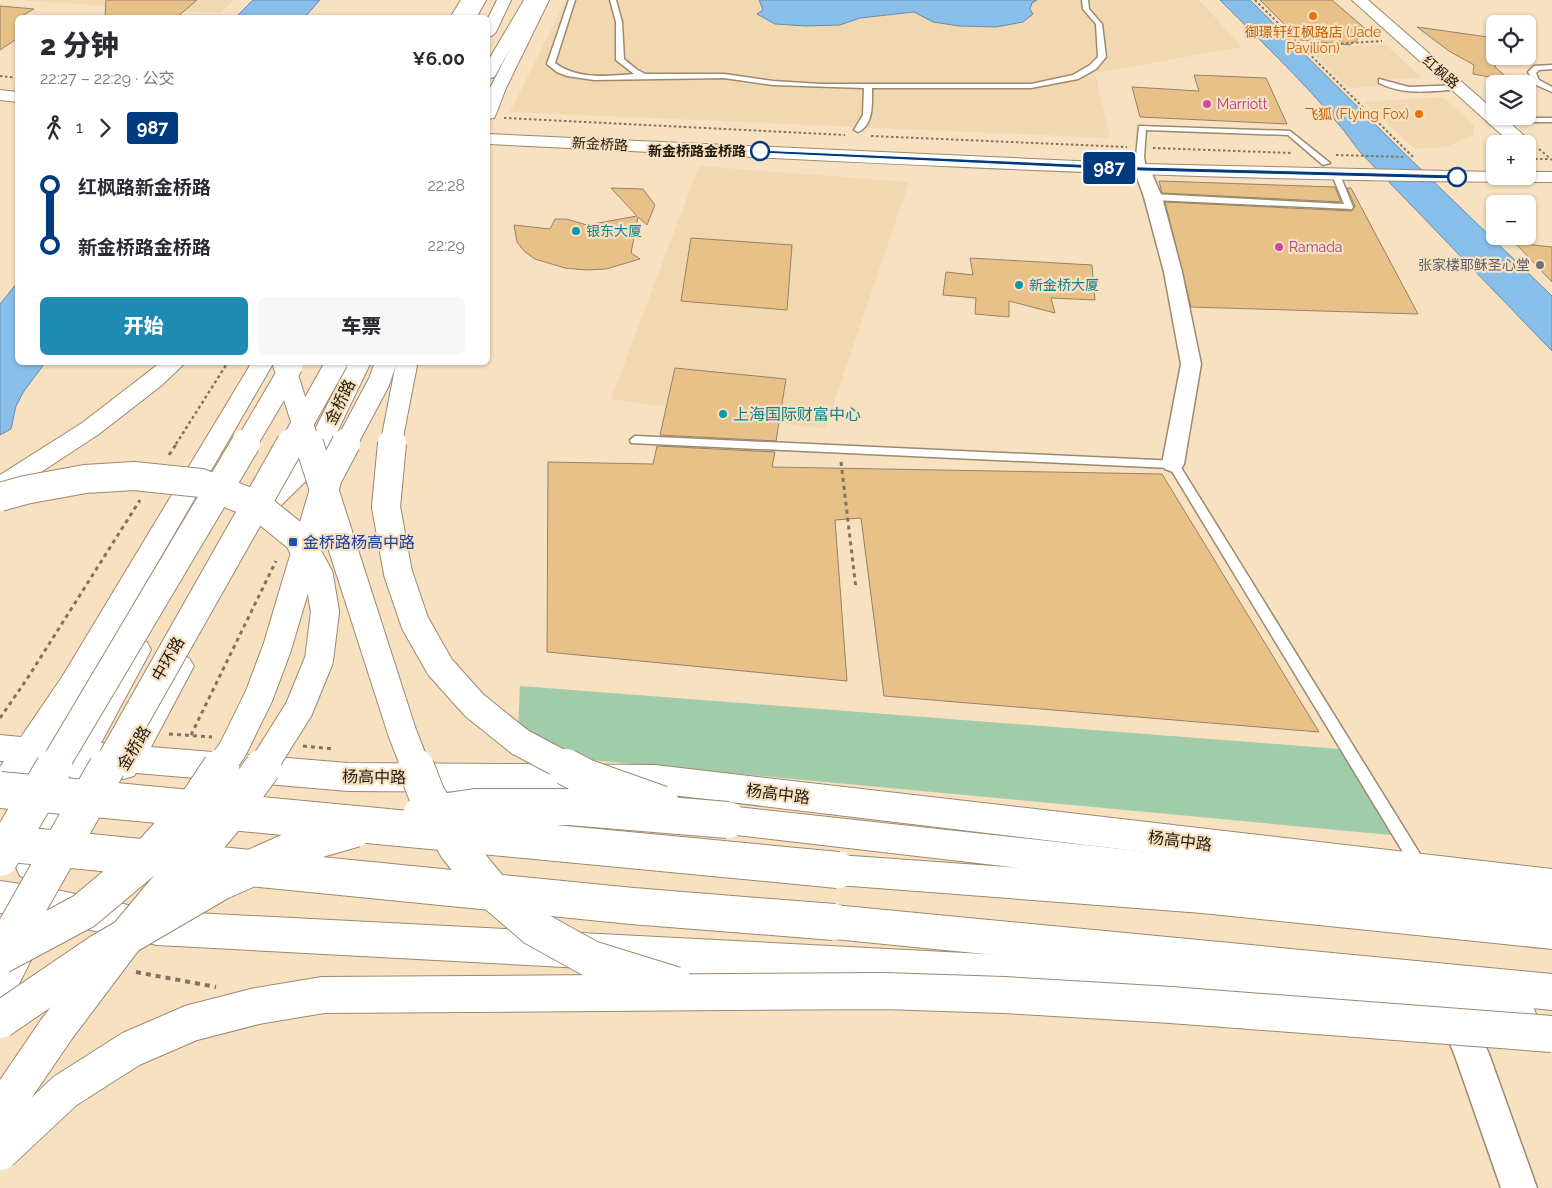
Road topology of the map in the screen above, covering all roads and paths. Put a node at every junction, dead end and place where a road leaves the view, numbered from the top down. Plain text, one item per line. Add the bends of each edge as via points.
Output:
1 (468, 0) edge
2 (479, 0) edge
3 (504, 0) edge
4 (523, 0) edge
5 (532, 0) edge
6 (542, 0) edge
7 (572, 0) edge
8 (613, 0) edge
9 (1085, 0) edge
10 (1255, 0) edge
11 (1348, 0) edge
12 (1359, 0) edge
13 (459, 15) edge
14 (470, 15) edge
15 (490, 28) edge
16 (1387, 41) dead end
17 (1300, 46) junction
18 (1552, 67) edge
19 (490, 70) edge
20 (490, 71) edge
21 (0, 76) edge
22 (644, 76) junction
23 (15, 78) edge
24 (1382, 82) dead end
25 (0, 83) edge
26 (15, 85) edge
27 (868, 87) junction
28 (498, 88) junction
29 (1452, 88) junction
30 (1552, 90) edge
31 (0, 95) edge
32 (15, 97) edge
33 (490, 101) edge
34 (491, 120) edge
35 (1536, 120) edge
36 (1552, 120) edge
37 (858, 130) dead end
38 (846, 135) dead end
39 (1499, 135) edge
40 (866, 136) dead end
41 (490, 139) edge
42 (1141, 158) junction
43 (1326, 164) junction
44 (1351, 164) junction
45 (1540, 164) edge
46 (1486, 167) edge
47 (1436, 172) junction
48 (1154, 198) junction
49 (172, 365) edge
50 (226, 365) edge
51 (262, 365) edge
52 (284, 365) edge
53 (292, 365) edge
54 (326, 365) edge
55 (335, 365) edge
56 (359, 365) edge
57 (385, 365) edge
58 (406, 365) edge
59 (635, 440) dead end
60 (839, 449) junction
61 (164, 463) dead end
62 (1174, 464) junction
63 (197, 475) junction
64 (0, 486) edge
65 (143, 496) dead end
66 (0, 497) edge
67 (262, 509) junction
68 (856, 589) dead end
69 (0, 718) edge
70 (14, 750) edge
71 (79, 755) junction
72 (128, 759) junction
73 (0, 790) edge
74 (0, 794) edge
75 (728, 820) junction
76 (0, 843) edge
77 (0, 858) edge
78 (1421, 870) junction
79 (1552, 885) edge
80 (0, 892) edge
81 (0, 897) edge
82 (42, 903) junction
83 (1552, 912) edge
84 (1552, 932) edge
85 (0, 956) edge
86 (0, 983) edge
87 (1552, 992) edge
88 (700, 993) junction
89 (1452, 1008) junction
90 (1552, 1018) edge
91 (0, 1020) edge
92 (1552, 1034) edge
93 (0, 1112) edge
94 (0, 1152) edge
95 (1519, 1188) edge

1 - 13 main road
2 - 14 main road
3 - 15 main road
4 - 19 main road
5 - 20 main road
6 - 28 main road
7 - 22 lane via 551,64 570,75
8 - 22 lane via 621,32 620,60
9 - 27 lane via 1086,9 1099,24 1102,57 1093,67 1075,77 1031,86 932,84
10 - 17 path
11 - 29 main road, 红枫路
12 - 29 main road, 红枫路
16 - 17 path
17 - 44 path via 1413,158
18 - 30 lane via 1536,68 1532,72 1533,79
21 - 23 path
22 - 27 lane via 724,76 774,83
24 - 29 lane via 1404,89
25 - 26 main road
27 - 37 lane via 868,113
28 - 33 main road
28 - 34 main road
29 - 39 main road, 红枫路
29 - 45 main road, 红枫路
31 - 32 main road
34 - 38 path
34 - 42 main road, 新金桥路
35 - 36 lane
40 - 42 path
41 - 42 main road, 新金桥路
42 - 43 main road, 新金桥路
42 - 43 path
42 - 43 lane via 1142,128 1290,133
42 - 48 street
43 - 44 main road, 新金桥路
43 - 44 path
43 - 48 lane via 1349,206
44 - 47 main road, 新金桥路
45 - 47 main road, 新金桥路
46 - 47 main road, 新金桥路
48 - 62 street via 1191,364
49 - 64 main road via 137,395 77,438
50 - 61 path
51 - 63 main road
52 - 88 main road, bridge via 402,732 426,793 458,848 492,891 534,928 591,959
53 - 77 main road, bridge
54 - 67 main road, 金桥路 via 288,439
55 - 85 main road, 中环路, bridge
56 - 67 main road, 金桥路 via 316,451
57 - 85 main road, bridge via 328,477 277,648 259,696 233,749 197,804 147,858 84,911
58 - 75 main road, bridge via 392,438 386,507 398,572 413,615 440,667 474,705 520,742 585,777 650,802
59 - 60 lane
60 - 62 lane
60 - 68 path
62 - 78 lane
63 - 70 main road via 72,685
63 - 71 main road via 207,506 203,530
65 - 69 path
66 - 93 main road, bridge via 85,479 134,476 201,483 257,505 298,538 320,576 325,612 319,660 299,709 269,760 123,941
67 - 72 main road, 金桥路
70 - 71 main road, 杨高中路
70 - 74 main road
70 - 80 main road via 42,767 42,784 28,829
71 - 72 main road, 杨高中路
71 - 82 main road via 49,817 31,868 30,887
72 - 78 main road, 杨高中路 via 348,777 655,780
72 - 82 main road, 金桥路
73 - 84 main road, bridge via 828,869 1202,897
75 - 83 main road
75 - 91 main road, bridge via 570,807 486,807 390,819 310,842 220,882 100,952
76 - 87 main road, bridge
78 - 79 main road, 杨高中路
81 - 82 main road
82 - 86 main road, 金桥路
82 - 89 main road via 157,928 1188,983
88 - 92 main road, bridge via 884,992 1004,996 1171,1005
88 - 94 main road, bridge via 322,995 257,1006 191,1023 131,1049 65,1092
89 - 90 main road
89 - 95 street via 1472,1054

